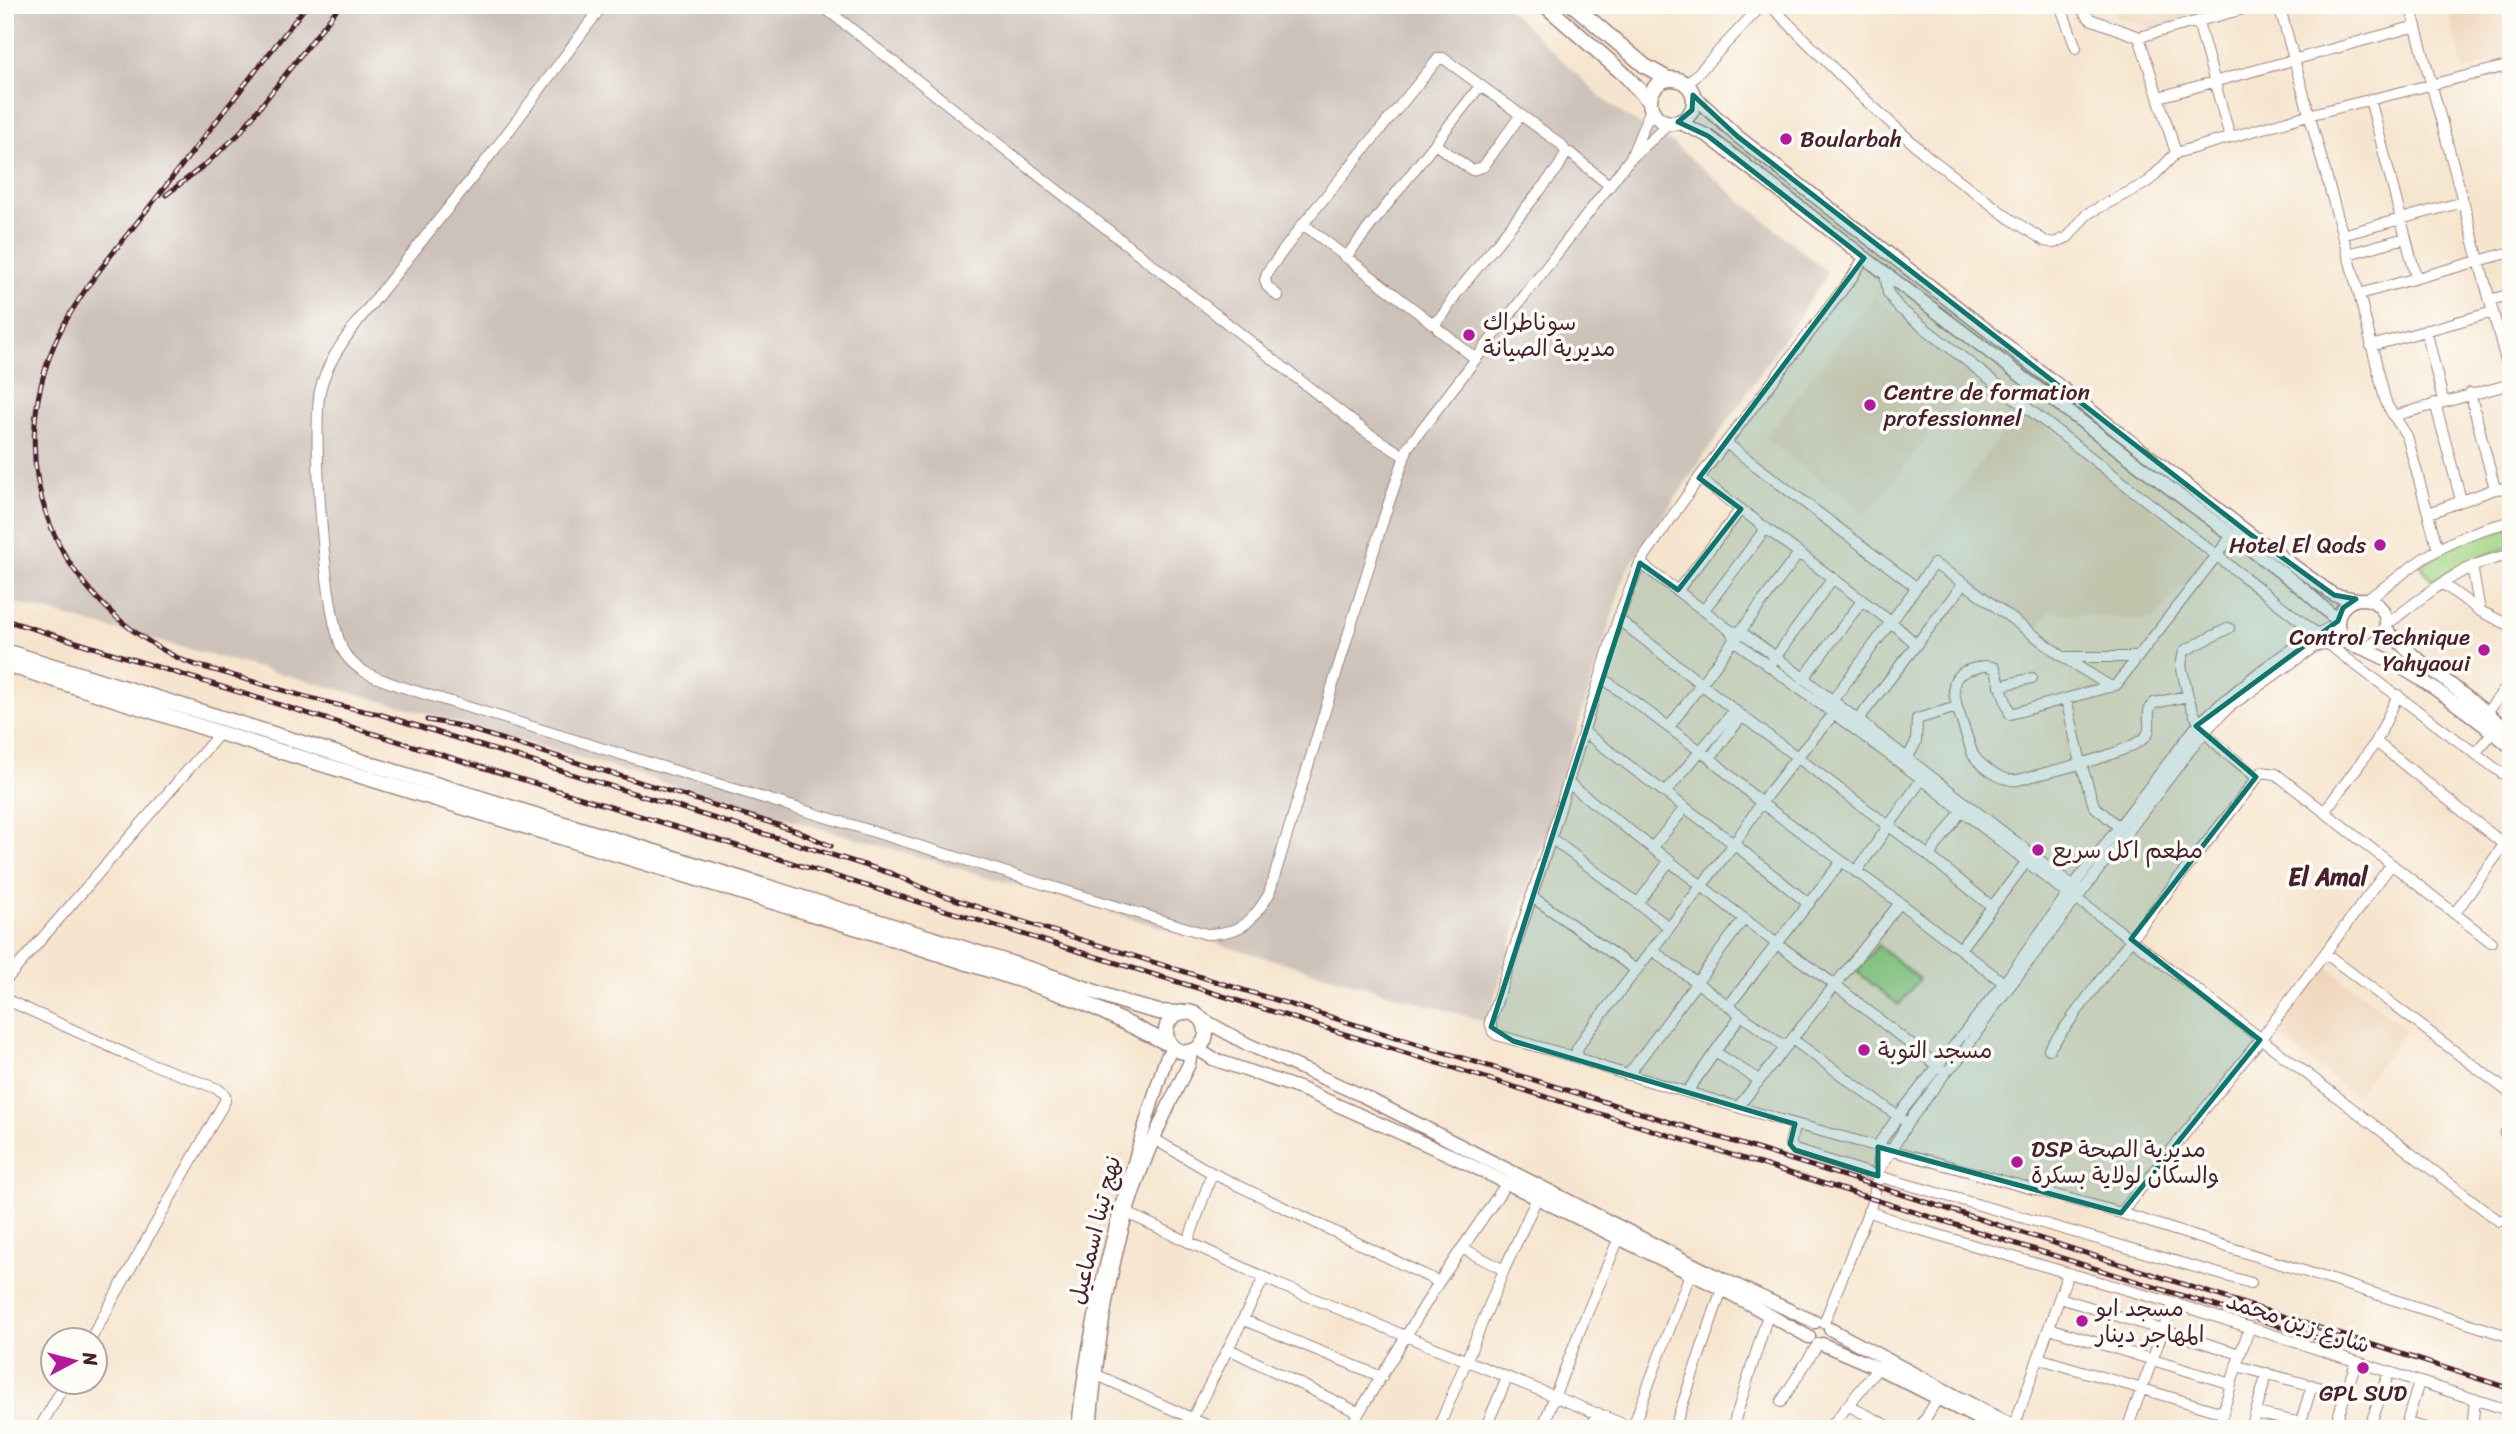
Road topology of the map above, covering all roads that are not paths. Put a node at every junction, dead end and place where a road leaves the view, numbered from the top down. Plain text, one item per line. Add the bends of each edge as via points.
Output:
1 (603, 5) edge
2 (821, 5) edge
3 (1545, 5) edge
4 (1573, 5) edge
5 (1762, 5) edge
6 (1770, 5) edge
7 (2077, 5) edge
8 (2258, 5) edge
9 (2279, 5) edge
10 (2410, 5) edge
11 (2062, 8) edge
12 (2199, 22) junction
13 (2416, 26) junction
14 (2139, 37) junction
15 (2076, 48) dead end
16 (2292, 59) junction
17 (2511, 65) edge
18 (1668, 79) junction
19 (2214, 80) junction
20 (2431, 83) junction
21 (1480, 86) junction
22 (1690, 90) junction
23 (2159, 97) junction
24 (2370, 99) junction
25 (1651, 105) junction
26 (2308, 114) junction
27 (1520, 116) junction
28 (1674, 123) junction
29 (2230, 137) junction
30 (1436, 145) junction
31 (1566, 153) junction
32 (2176, 153) junction
33 (1629, 160) junction
34 (1610, 186) junction
35 (2463, 202) junction
36 (2400, 218) junction
37 (1303, 224) junction
38 (2342, 235) junction
39 (2406, 238) junction
40 (2511, 252) edge
41 (2348, 254) junction
42 (1346, 257) junction
43 (1864, 258) junction
44 (2479, 260) junction
45 (1885, 274) junction
46 (2416, 278) junction
47 (2359, 294) junction
48 (2511, 294) edge
49 (1278, 296) dead end
50 (2490, 300) junction
51 (2493, 312) junction
52 (1435, 324) junction
53 (2426, 330) junction
54 (2371, 346) junction
55 (1476, 359) junction
56 (2511, 382) edge
57 (2470, 393) junction
58 (2439, 402) junction
59 (2393, 416) junction
60 (1726, 443) junction
61 (1404, 456) junction
62 (1699, 478) junction
63 (2511, 488) edge
64 (2496, 489) junction
65 (2461, 500) junction
66 (1741, 509) junction
67 (2429, 513) junction
68 (2511, 522) edge
69 (1766, 528) junction
70 (2231, 537) junction
71 (2438, 550) junction
72 (1800, 553) junction
73 (2216, 554) junction
74 (2511, 555) edge
75 (1640, 563) junction
76 (2472, 566) junction
77 (1833, 578) junction
78 (1964, 583) junction
79 (2443, 584) junction
80 (1916, 587) junction
81 (1678, 590) junction
82 (2360, 599) junction
83 (1862, 601) junction
84 (1704, 610) junction
85 (2480, 611) junction
86 (1618, 619) junction
87 (1891, 622) junction
88 (2338, 623) junction
89 (2511, 626) edge
90 (2385, 627) junction
91 (2229, 628) dead end
92 (2316, 632) junction
93 (1736, 635) junction
94 (2326, 643) junction
95 (1916, 644) junction
96 (2352, 644) junction
97 (5, 651) edge
98 (2063, 657) junction
99 (2137, 657) junction
100 (1773, 661) junction
101 (5, 664) edge
102 (1601, 677) junction
103 (2032, 677) dead end
104 (1804, 679) junction
105 (2511, 681) edge
106 (1702, 684) junction
107 (2000, 686) junction
108 (2111, 687) junction
109 (2398, 695) junction
110 (2188, 696) junction
111 (2066, 699) junction
112 (1836, 707) junction
113 (1956, 707) junction
114 (1739, 713) junction
115 (2486, 713) junction
116 (1858, 720) junction
117 (1669, 727) junction
118 (2201, 728) junction
119 (1584, 732) junction
120 (2493, 732) junction
121 (2511, 732) edge
122 (220, 733) junction
123 (2376, 742) junction
124 (2511, 747) edge
125 (1701, 751) junction
126 (2476, 752) junction
127 (1797, 757) junction
128 (1908, 757) junction
129 (1710, 758) junction
130 (2081, 763) junction
131 (2256, 777) junction
132 (1922, 779) junction
133 (2511, 780) edge
134 (1568, 783) junction
135 (1665, 793) junction
136 (1761, 803) junction
137 (1685, 808) junction
138 (1962, 810) junction
139 (2324, 812) junction
140 (1888, 824) junction
141 (2119, 827) junction
142 (1551, 838) junction
143 (1734, 844) junction
144 (1653, 847) junction
145 (2507, 848) edge
146 (1929, 856) junction
147 (1670, 860) junction
148 (2027, 861) junction
149 (1841, 862) junction
150 (2391, 865) junction
151 (1856, 872) junction
152 (1702, 885) junction
153 (2076, 895) junction
154 (1531, 896) junction
155 (1638, 903) junction
156 (1900, 903) junction
157 (1809, 904) junction
158 (1991, 906) junction
159 (2455, 914) junction
160 (1744, 919) junction
161 (1670, 927) junction
162 (2131, 939) junction
163 (2491, 942) dead end
164 (1777, 944) junction
165 (1960, 949) junction
166 (1651, 950) junction
167 (2325, 953) junction
168 (1636, 970) junction
169 (5, 981) edge
170 (1697, 983) junction
171 (1834, 984) junction
172 (2007, 985) junction
173 (5, 999) edge
174 (1729, 1005) junction
175 (1178, 1013) junction
176 (1741, 1015) junction
177 (1202, 1019) junction
178 (2260, 1040) junction
179 (1789, 1043) junction
180 (1171, 1045) junction
181 (2049, 1049) dead end
182 (1194, 1051) junction
183 (1716, 1052) junction
184 (1578, 1058) junction
185 (1942, 1070) junction
186 (1628, 1074) junction
187 (1759, 1080) junction
188 (1687, 1092) junction
189 (2511, 1094) edge
190 (1739, 1107) junction
191 (1898, 1116) junction
192 (1795, 1124) junction
193 (1907, 1124) junction
194 (2511, 1127) edge
195 (1154, 1139) junction
196 (1878, 1145) junction
197 (2511, 1145) edge
198 (1893, 1151) junction
199 (1212, 1173) junction
200 (1878, 1174) junction
201 (1506, 1184) junction
202 (1537, 1198) junction
203 (1868, 1212) junction
204 (1127, 1213) junction
205 (2122, 1213) junction
206 (2511, 1217) edge
207 (1619, 1238) junction
208 (1188, 1242) junction
209 (1462, 1248) junction
210 (1504, 1270) junction
211 (2068, 1273) junction
212 (1690, 1274) junction
213 (1264, 1278) junction
214 (1439, 1282) junction
215 (2251, 1283) dead end
216 (1722, 1289) junction
217 (2060, 1298) junction
218 (2173, 1303) junction
219 (1768, 1315) junction
220 (1244, 1320) junction
221 (1823, 1325) junction
222 (97, 1326) edge
223 (2250, 1327) junction
224 (2049, 1328) junction
225 (2511, 1329) edge
226 (2164, 1331) junction
227 (2492, 1331) junction
228 (1407, 1337) junction
229 (2511, 1337) edge
230 (1816, 1342) junction
231 (1229, 1349) junction
232 (2240, 1354) junction
233 (2038, 1358) junction
234 (2151, 1360) junction
235 (1466, 1361) junction
236 (2356, 1362) junction
237 (2237, 1366) junction
238 (1878, 1368) junction
239 (2389, 1372) junction
240 (2267, 1373) junction
241 (1095, 1374) junction
242 (1382, 1377) junction
243 (1507, 1378) junction
244 (2419, 1382) junction
245 (2231, 1384) junction
246 (2312, 1385) junction
247 (2140, 1389) junction
248 (2345, 1394) junction
249 (58, 1396) edge
250 (1555, 1397) junction
251 (1938, 1398) junction
252 (2475, 1399) junction
253 (1781, 1402) dead end
254 (1849, 1406) junction
255 (2511, 1411) edge
256 (1359, 1413) junction
257 (1598, 1413) junction
258 (2223, 1413) junction
259 (2256, 1413) junction
260 (1194, 1418) junction
261 (2300, 1426) edge
262 (2406, 1426) edge
263 (1991, 1427) edge
264 (1633, 1428) edge
265 (2016, 1428) edge
266 (39, 1429) edge
267 (1078, 1429) edge
268 (1090, 1429) edge
269 (1187, 1429) edge
270 (1215, 1429) edge
271 (1349, 1429) edge
272 (1438, 1429) edge
273 (1485, 1429) edge
274 (1542, 1429) edge
275 (1590, 1429) edge
276 (1674, 1429) edge
277 (1732, 1429) edge
278 (1829, 1429) edge
279 (1894, 1429) edge
280 (1919, 1429) edge
281 (2127, 1429) edge
282 (2218, 1429) edge
283 (2251, 1429) edge
284 (2334, 1429) edge
285 (2369, 1429) edge
286 (2430, 1429) edge
287 (2472, 1429) edge

1 - 61 street via 358,321 324,378 317,438 333,625 345,654 368,675 1195,932 1231,932 1254,918 1269,894
2 - 61 street via 1366,432
3 - 25 highway via 1625,75
4 - 18 highway via 1644,66
5 - 22 street
6 - 32 street via 1926,155 2045,241 2065,239 2092,211 2148,182
7 - 11 street
7 - 14 street via 2090,19
8 - 12 street
9 - 16 street
10 - 13 street
11 - 15 street
12 - 14 street
12 - 19 street
13 - 16 street
13 - 20 street
14 - 23 street
16 - 19 street
16 - 26 street
17 - 20 street
18 - 22 highway via 1679,80
18 - 25 highway via 1654,88
19 - 23 street
19 - 29 street
20 - 24 street
20 - 35 street
21 - 27 street
21 - 30 street
21 - 37 street via 1443,58 1437,59
22 - 28 highway via 1692,110
22 - 82 main road via 1737,136 2250,534 2334,595
23 - 32 street
24 - 26 street
24 - 36 street
25 - 28 highway via 1655,115
25 - 33 street
26 - 29 street
26 - 38 street
27 - 30 street via 1479,170 1472,170
27 - 31 street via 1562,145
28 - 33 street
28 - 43 main road via 1708,136
29 - 32 street
30 - 42 street
31 - 34 street
31 - 52 street
33 - 34 street
34 - 55 street
35 - 36 street
35 - 44 street
36 - 38 street
36 - 39 street
37 - 42 street
37 - 49 street via 1268,271 1267,286
38 - 41 street
39 - 41 street
39 - 46 street
40 - 44 street
41 - 47 street
42 - 52 street
43 - 45 main road
43 - 60 street
44 - 46 street
44 - 50 street
45 - 70 main road
45 - 73 street via 1888,293 1899,308
46 - 47 street
47 - 54 street
48 - 50 street
50 - 51 street
51 - 53 street
51 - 56 street
52 - 55 street
53 - 54 street
53 - 58 street
54 - 59 street
55 - 61 street
56 - 57 street
57 - 58 street
57 - 64 street
58 - 59 street
58 - 65 street
59 - 67 street via 2407,436
60 - 62 street
60 - 80 street
62 - 66 street
62 - 75 street
63 - 64 street
64 - 65 street
65 - 67 street
66 - 69 street
66 - 81 street
67 - 71 street
68 - 71 street via 2465,535
69 - 72 street
69 - 84 street
70 - 73 street
70 - 88 main road via 2302,589
71 - 82 street via 2378,593
72 - 77 street
72 - 93 street
73 - 92 street
73 - 99 street
74 - 76 street
75 - 81 street
75 - 86 street
76 - 79 street
76 - 85 street
77 - 83 street
77 - 100 street
78 - 80 street via 1934,564
78 - 95 street
78 - 98 street
79 - 85 street
79 - 90 street
80 - 87 street
81 - 84 street
82 - 88 main road via 2343,608
82 - 90 main road via 2379,606
83 - 87 street
83 - 104 street
84 - 93 street
85 - 89 street
86 - 102 street
86 - 106 street
87 - 95 street
87 - 112 street
88 - 92 street
88 - 96 main road via 2339,631
90 - 96 main road via 2370,645
90 - 115 main road
91 - 110 street via 2182,655
92 - 118 street via 2223,702
93 - 100 street
93 - 106 street
94 - 96 street
94 - 109 street
94 - 118 street
95 - 116 street
96 - 120 main road via 2392,662
97 - 175 highway via 1039,972 1132,1005
98 - 99 street
98 - 108 street
99 - 108 street
100 - 104 street
100 - 112 street
101 - 122 highway
102 - 117 street
102 - 119 street
103 - 107 street
104 - 112 street
105 - 115 street
106 - 114 street
106 - 117 street
107 - 111 street via 2010,714
107 - 113 street via 1991,666 1958,674 1953,687
108 - 111 street
109 - 123 street
109 - 126 street
110 - 118 street
110 - 130 street via 2150,706 2149,732 2135,744
111 - 130 street
112 - 116 street
112 - 127 street
112 - 132 street
113 - 128 street via 1917,719 1916,742
113 - 130 street via 1973,755 2001,778 2018,780
114 - 125 street
114 - 127 street
114 - 129 street
115 - 121 main road
116 - 128 street
117 - 125 street
118 - 131 street
118 - 141 street
118 - 153 street
119 - 134 street
119 - 135 street
120 - 124 main road
120 - 126 street
122 - 169 street
122 - 180 highway via 1029,983 1082,1002
123 - 139 street
123 - 145 street
125 - 129 street
125 - 135 street
126 - 133 street
127 - 136 street
127 - 140 street
128 - 153 street
129 - 136 street
130 - 141 street via 2094,806
131 - 139 street via 2272,772
131 - 162 street
132 - 138 street
132 - 140 street
134 - 142 street
134 - 144 street
135 - 137 street
136 - 143 street
136 - 149 street
137 - 143 street
137 - 144 street
138 - 146 street
138 - 148 street
139 - 150 street
140 - 146 street
140 - 151 street
141 - 153 street
142 - 154 street
142 - 155 street
143 - 152 street
143 - 157 street
144 - 147 street
145 - 159 street
146 - 158 street
147 - 152 street
147 - 155 street
148 - 153 street
148 - 158 street
149 - 151 street
149 - 157 street
150 - 159 street
150 - 167 street
151 - 156 street
152 - 160 street
152 - 161 street
153 - 162 street
153 - 172 street
154 - 168 street
154 - 184 street via 1491,1027 1505,1038
155 - 161 street
156 - 165 street
156 - 171 street
157 - 164 street
158 - 165 street
159 - 163 street
160 - 164 street
160 - 170 street
161 - 166 street
162 - 178 street
162 - 181 street
164 - 171 street
164 - 174 street
165 - 172 street
166 - 168 street
166 - 170 street
167 - 178 street
167 - 189 street
168 - 184 street via 1586,1035 1577,1049
170 - 174 street
170 - 186 street
171 - 179 street
171 - 185 street
172 - 185 street via 1958,1060
173 - 222 street via 133,1057 218,1089 226,1097
174 - 176 street
175 - 177 highway via 1193,1013
175 - 180 highway via 1167,1026
176 - 179 street
176 - 183 street
177 - 182 highway via 1205,1042
177 - 221 main road
178 - 205 street
178 - 206 street via 2499,1221
179 - 187 street
179 - 191 street
180 - 182 highway via 1178,1051
180 - 267 main road, نهج تينا اسماعيل via 1110,1241
182 - 195 main road, نهج تينا اسماعيل
182 - 201 main road via 1301,1089
183 - 187 street
183 - 188 street
184 - 186 street
185 - 191 street
185 - 193 street
186 - 188 street
187 - 190 street
188 - 190 street
190 - 192 street
191 - 193 street
191 - 196 street
192 - 196 street
192 - 200 street via 1790,1144 1795,1150
193 - 198 street
194 - 197 street via 2505,1134
195 - 199 street
195 - 204 main road, نهج تينا اسماعيل
196 - 198 street
196 - 200 street
198 - 200 street
198 - 205 street
199 - 208 street
199 - 214 street
200 - 203 street
200 - 215 street
201 - 202 main road
201 - 209 street
202 - 207 main road
202 - 210 street
203 - 211 street, شارع زين محمد
203 - 221 street
204 - 208 street
204 - 241 main road, نهج تينا اسماعيل
205 - 227 street
207 - 212 main road
207 - 250 street
208 - 213 street
209 - 210 street
209 - 214 street
210 - 235 street
211 - 217 street
211 - 218 street, شارع زين محمد
212 - 216 main road
212 - 264 street
213 - 220 street
213 - 228 street
214 - 228 street
216 - 219 main road
216 - 276 street
217 - 224 street
217 - 226 street
218 - 223 street, شارع زين محمد
218 - 226 street
219 - 230 main road
219 - 277 street
220 - 231 street
220 - 242 street
221 - 230 main road via 1828,1340
221 - 230 main road via 1810,1327
221 - 265 main road
223 - 232 street
223 - 236 street, شارع زين محمد
224 - 233 street
224 - 234 street
225 - 227 street
226 - 232 street
226 - 234 street
227 - 229 street
228 - 235 street
228 - 242 street
230 - 238 main road
230 - 253 street
231 - 256 street
231 - 260 street
232 - 237 street
233 - 247 street
233 - 265 street
234 - 245 street
234 - 247 street
235 - 243 street
235 - 272 street
236 - 239 street, شارع زين محمد
236 - 248 street
237 - 240 street
237 - 245 street
238 - 251 main road
238 - 254 street
239 - 244 street, شارع زين محمد
239 - 285 street
240 - 246 street
240 - 259 street
241 - 260 street
241 - 268 main road, نهج تينا اسماعيل
242 - 256 street
243 - 250 street
243 - 273 street
244 - 252 street, شارع زين محمد
244 - 262 street
245 - 258 street
246 - 248 street
246 - 261 street
247 - 258 street
247 - 281 street
248 - 284 street
249 - 266 street
250 - 257 street
250 - 274 street
251 - 263 main road
251 - 280 street
252 - 255 street, شارع زين محمد
252 - 287 street
254 - 278 street
254 - 279 street
256 - 271 street
257 - 264 street
257 - 275 street
258 - 282 street
259 - 261 street
259 - 283 street
260 - 269 street
260 - 270 street
262 - 286 street

